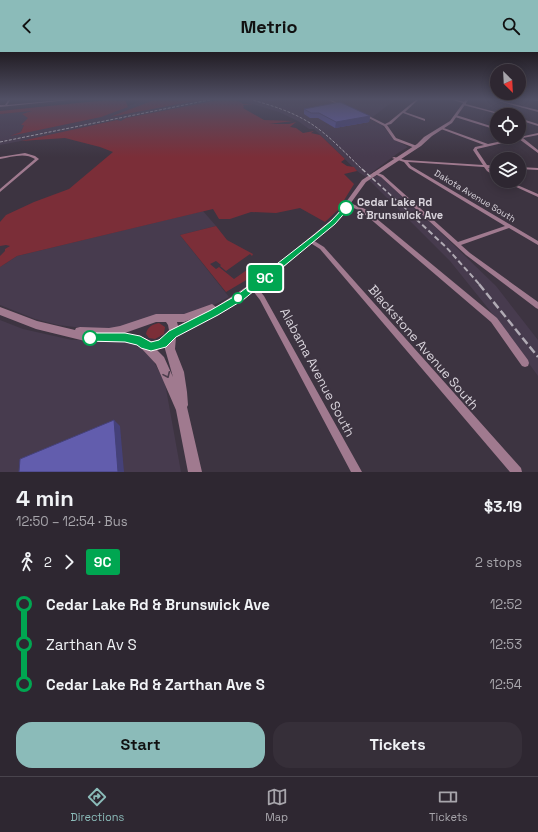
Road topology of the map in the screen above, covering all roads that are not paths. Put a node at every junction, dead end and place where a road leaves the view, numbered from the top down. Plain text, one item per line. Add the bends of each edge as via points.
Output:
1 (371, 119) edge
2 (394, 119) edge
3 (420, 119) edge
4 (454, 119) edge
5 (464, 119) edge
6 (424, 120) dead end
7 (526, 121) edge
8 (385, 125) junction
9 (538, 125) edge
10 (490, 127) edge
11 (442, 128) junction
12 (390, 132) junction
13 (396, 132) dead end
14 (538, 134) edge
15 (526, 136) edge
16 (526, 142) edge
17 (490, 144) edge
18 (486, 145) junction
19 (414, 146) junction
20 (538, 152) edge
21 (0, 158) edge
22 (396, 158) junction
23 (405, 161) junction
24 (485, 166) junction
25 (490, 166) edge
26 (526, 168) edge
27 (538, 169) edge
28 (378, 171) junction
29 (490, 171) edge
30 (520, 188) edge
31 (0, 191) edge
32 (538, 196) edge
33 (348, 204) junction
34 (510, 226) junction
35 (311, 241) junction
36 (538, 243) edge
37 (457, 244) junction
38 (253, 286) junction
39 (538, 306) edge
40 (0, 311) edge
41 (168, 318) junction
42 (150, 320) junction
43 (65, 331) junction
44 (172, 335) junction
45 (142, 343) junction
46 (524, 363) dead end
47 (182, 410) junction
48 (194, 472) edge
49 (357, 472) edge
50 (517, 472) edge

1 - 8 street
2 - 8 street
3 - 6 street
4 - 11 street
5 - 10 street
7 - 9 street
8 - 12 street
11 - 18 street
11 - 19 street
12 - 13 street
12 - 19 street via 394,138
14 - 15 street
16 - 20 street
17 - 18 street
18 - 24 street via 475,149
19 - 22 street
21 - 31 street via 26,155 38,159
22 - 23 street
22 - 28 street
23 - 24 street
23 - 34 street, Dakota Avenue South via 410,167
24 - 25 street
24 - 29 street
26 - 27 street
28 - 33 street via 361,184
28 - 37 street
30 - 32 street
33 - 35 street via 338,218
33 - 46 street via 363,210 494,320
34 - 36 street, Dakota Avenue South
34 - 37 street
35 - 38 street
35 - 50 street, Blackstone Avenue South via 322,248
37 - 39 street
38 - 41 street via 205,312 184,318
38 - 44 street via 224,307
38 - 49 street, Alabama Avenue South
40 - 43 street via 36,325
41 - 42 street
41 - 44 street via 173,324
42 - 43 street via 109,332
42 - 45 street via 140,329 139,337
43 - 45 street via 89,338 125,338
44 - 45 street via 158,345
44 - 47 street via 170,349 182,392
45 -> 47 street via 160,361
47 - 48 street

